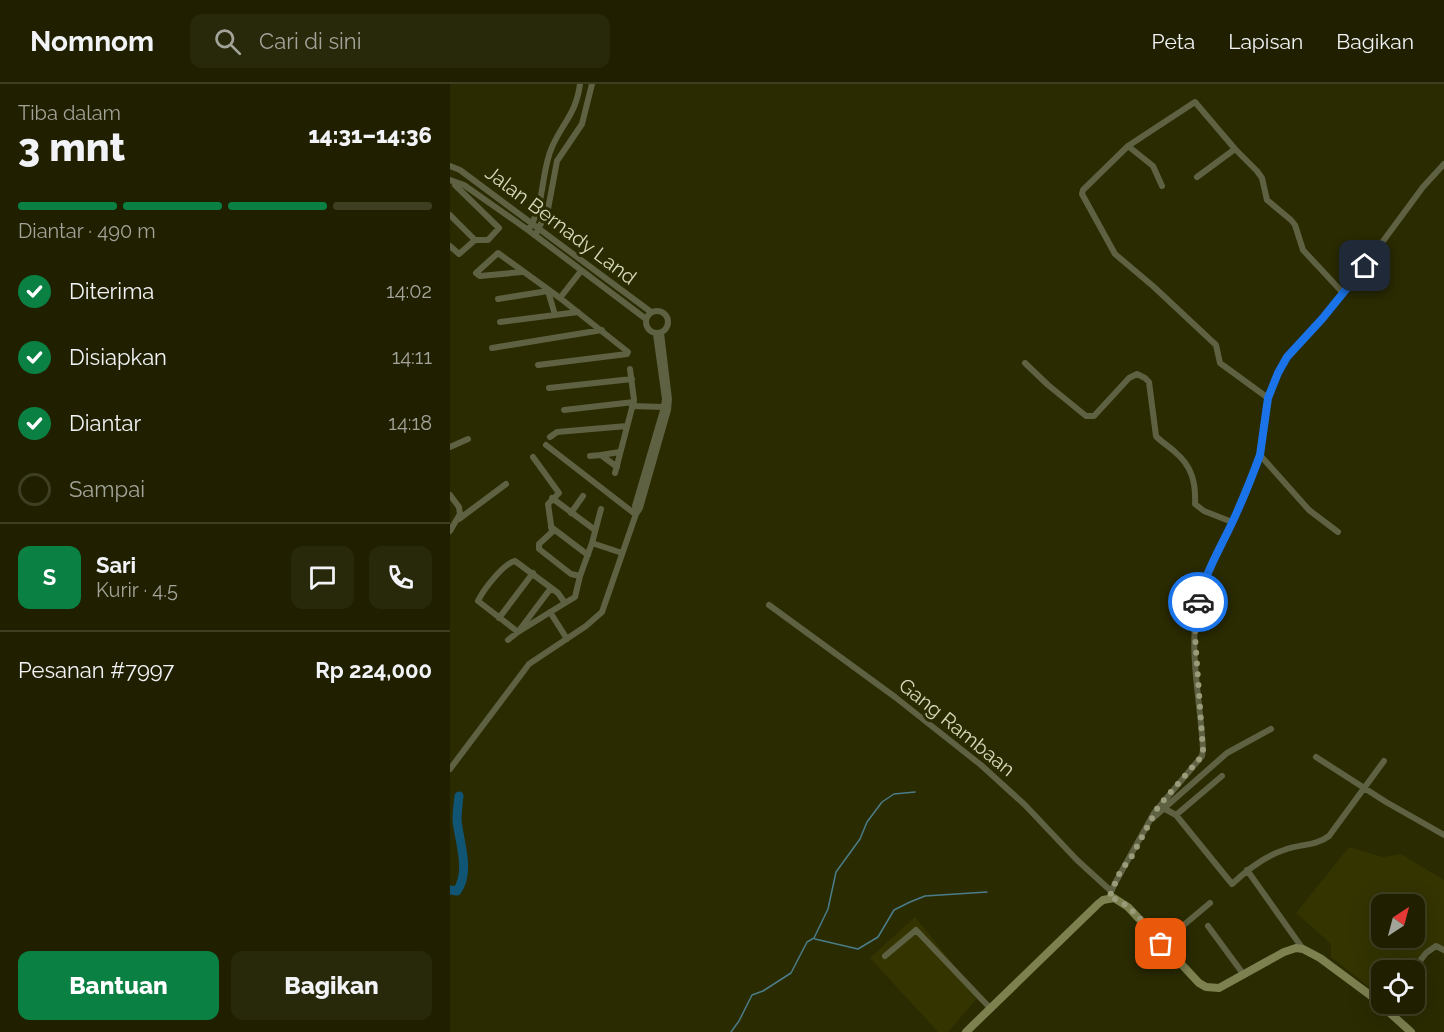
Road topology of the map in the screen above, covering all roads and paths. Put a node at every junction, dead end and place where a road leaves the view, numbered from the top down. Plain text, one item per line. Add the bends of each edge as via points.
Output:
1 (580, 84) edge
2 (592, 84) edge
3 (565, 126) junction
4 (576, 133) junction
5 (1128, 146) junction
6 (1235, 149) junction
7 (1444, 164) edge
8 (450, 166) edge
9 (1197, 177) dead end
10 (453, 185) edge
11 (1162, 186) dead end
12 (450, 215) edge
13 (530, 227) junction
14 (537, 232) junction
15 (475, 240) junction
16 (450, 246) edge
17 (581, 271) junction
18 (522, 272) junction
19 (548, 291) junction
20 (1343, 293) junction
21 (560, 298) junction
22 (498, 299) dead end
23 (578, 312) junction
24 (651, 312) junction
25 (555, 315) junction
26 (646, 319) junction
27 (500, 322) dead end
28 (602, 330) junction
29 (658, 333) junction
30 (492, 348) dead end
31 (1025, 363) dead end
32 (538, 365) dead end
33 (630, 369) dead end
34 (632, 379) junction
35 (549, 388) dead end
36 (1268, 398) junction
37 (633, 404) junction
38 (664, 407) junction
39 (564, 410) dead end
40 (627, 426) junction
41 (550, 437) dead end
42 (468, 439) dead end
43 (546, 445) dead end
44 (450, 447) edge
45 (620, 452) junction
46 (601, 455) junction
47 (1260, 455) junction
48 (590, 456) dead end
49 (533, 457) dead end
50 (506, 484) dead end
51 (450, 495) edge
52 (583, 496) dead end
53 (552, 498) junction
54 (601, 509) dead end
55 (571, 513) junction
56 (636, 514) junction
57 (459, 519) junction
58 (1232, 522) junction
59 (551, 527) junction
60 (595, 530) junction
61 (450, 531) edge
62 (1338, 532) dead end
63 (592, 543) junction
64 (622, 553) junction
65 (588, 555) junction
66 (533, 573) junction
67 (580, 576) junction
68 (551, 588) junction
69 (565, 603) junction
70 (769, 604) dead end
71 (550, 612) junction
72 (499, 618) junction
73 (518, 632) junction
74 (567, 639) junction
75 (508, 640) dead end
76 (1270, 729) dead end
77 (1316, 757) dead end
78 (1384, 761) dead end
79 (450, 769) edge
80 (1222, 776) dead end
81 (1363, 788) junction
82 (1165, 809) junction
83 (1176, 816) junction
84 (1150, 820) junction
85 (1444, 834) edge
86 (1247, 870) junction
87 (1110, 895) junction
88 (1210, 903) dead end
89 (1208, 926) dead end
90 (1161, 944) junction
91 (1303, 949) junction
92 (1444, 950) edge
93 (885, 956) dead end
94 (1421, 960) edge
95 (1244, 975) junction
96 (1371, 996) edge
97 (991, 1009) junction
98 (1394, 1014) edge
99 (966, 1032) edge
100 (1411, 1032) edge

1 - 3 street via 579,97
2 - 4 street
3 - 4 street
3 - 13 street via 552,146
4 - 14 street via 557,161 548,208
5 - 6 street via 1195,102
5 - 11 street via 1153,166
5 - 36 street via 1083,192 1111,249 1216,345 1220,363
6 - 9 street
6 - 20 street via 1262,178 1270,203 1295,225 1303,250
7 - 20 street
8 - 13 street, Jalan Bernady Land
10 - 13 street, Jalan Bernady Land via 473,191
10 - 15 street via 500,228 488,240
12 - 15 street
13 - 14 street, Jalan Bernady Land
14 - 17 street, Jalan Bernady Land
14 - 24 street, Jalan Bernady Land
15 - 16 street via 459,254
17 - 21 street
17 - 26 street, Jalan Bernady Land
18 - 18 street via 480,276 476,273 498,254
18 - 19 street
19 - 21 street
19 - 22 street
19 - 25 street
20 - 36 street via 1287,357
21 - 23 street
23 - 25 street
23 - 28 street
24 - 26 street
24 - 29 street, Jalan Bernady Land via 660,311 667,316 668,325
25 - 27 street
26 - 29 street, Jalan Bernady Land via 647,328
28 - 30 street
28 - 32 street via 627,354
29 - 38 street, Jalan Bernady Land
29 - 56 street, Jalan Bernady Land via 669,406
31 - 58 street via 1086,416 1094,416 1129,378 1137,374 1145,378 1149,382 1156,436 1186,463 1196,485 1195,504
33 - 34 street
34 - 35 street
34 - 37 street
36 - 47 street
37 - 38 street
37 - 39 street
37 - 40 street
38 - 56 street, Jalan Bernady Land via 634,506
40 - 41 street via 557,432
40 - 45 street
42 - 44 street
43 - 56 street
45 - 46 street
45 - 46 street via 616,470
46 - 48 street
47 - 58 street
47 - 62 street via 1309,510
49 - 53 street via 559,493
50 - 57 street
51 - 57 street via 459,507
52 - 55 street
53 - 55 street
53 - 59 street via 548,504
54 - 60 street
55 - 60 street
56 - 64 street, Jalan Bernady Land
57 - 61 street
58 - 84 street via 1204,582 1196,612 1202,756
59 - 65 street
59 - 67 street via 552,532 538,549 571,574
60 - 63 street
63 - 64 street
63 - 65 street
64 - 74 street, Jalan Bernady Land via 602,612
65 - 67 street
66 - 68 street
66 - 72 street
66 - 72 street via 510,562 481,596 478,601
67 - 69 street via 575,597
68 - 69 street
68 - 73 street
69 - 71 street
70 - 87 street, Gang Rambaan via 981,765 1025,805
71 - 73 street
71 - 74 street
72 - 73 street
73 - 75 street
74 - 79 street, Jalan Bernady Land via 525,668
76 - 82 street via 1227,753
77 - 81 street
78 - 81 street
80 - 83 street
81 - 85 street
81 - 86 street via 1325,839 1283,850
82 - 83 street
82 - 84 street
83 - 86 street via 1232,884
84 - 87 street
86 - 91 street
87 - 90 main road via 1128,907
87 - 97 main road
88 - 90 street
89 - 95 street
90 - 95 main road via 1206,987 1220,988
91 - 95 main road via 1284,952
91 - 96 main road
92 - 94 street via 1436,946
93 - 97 street via 916,930
97 - 99 main road
98 - 100 main road

